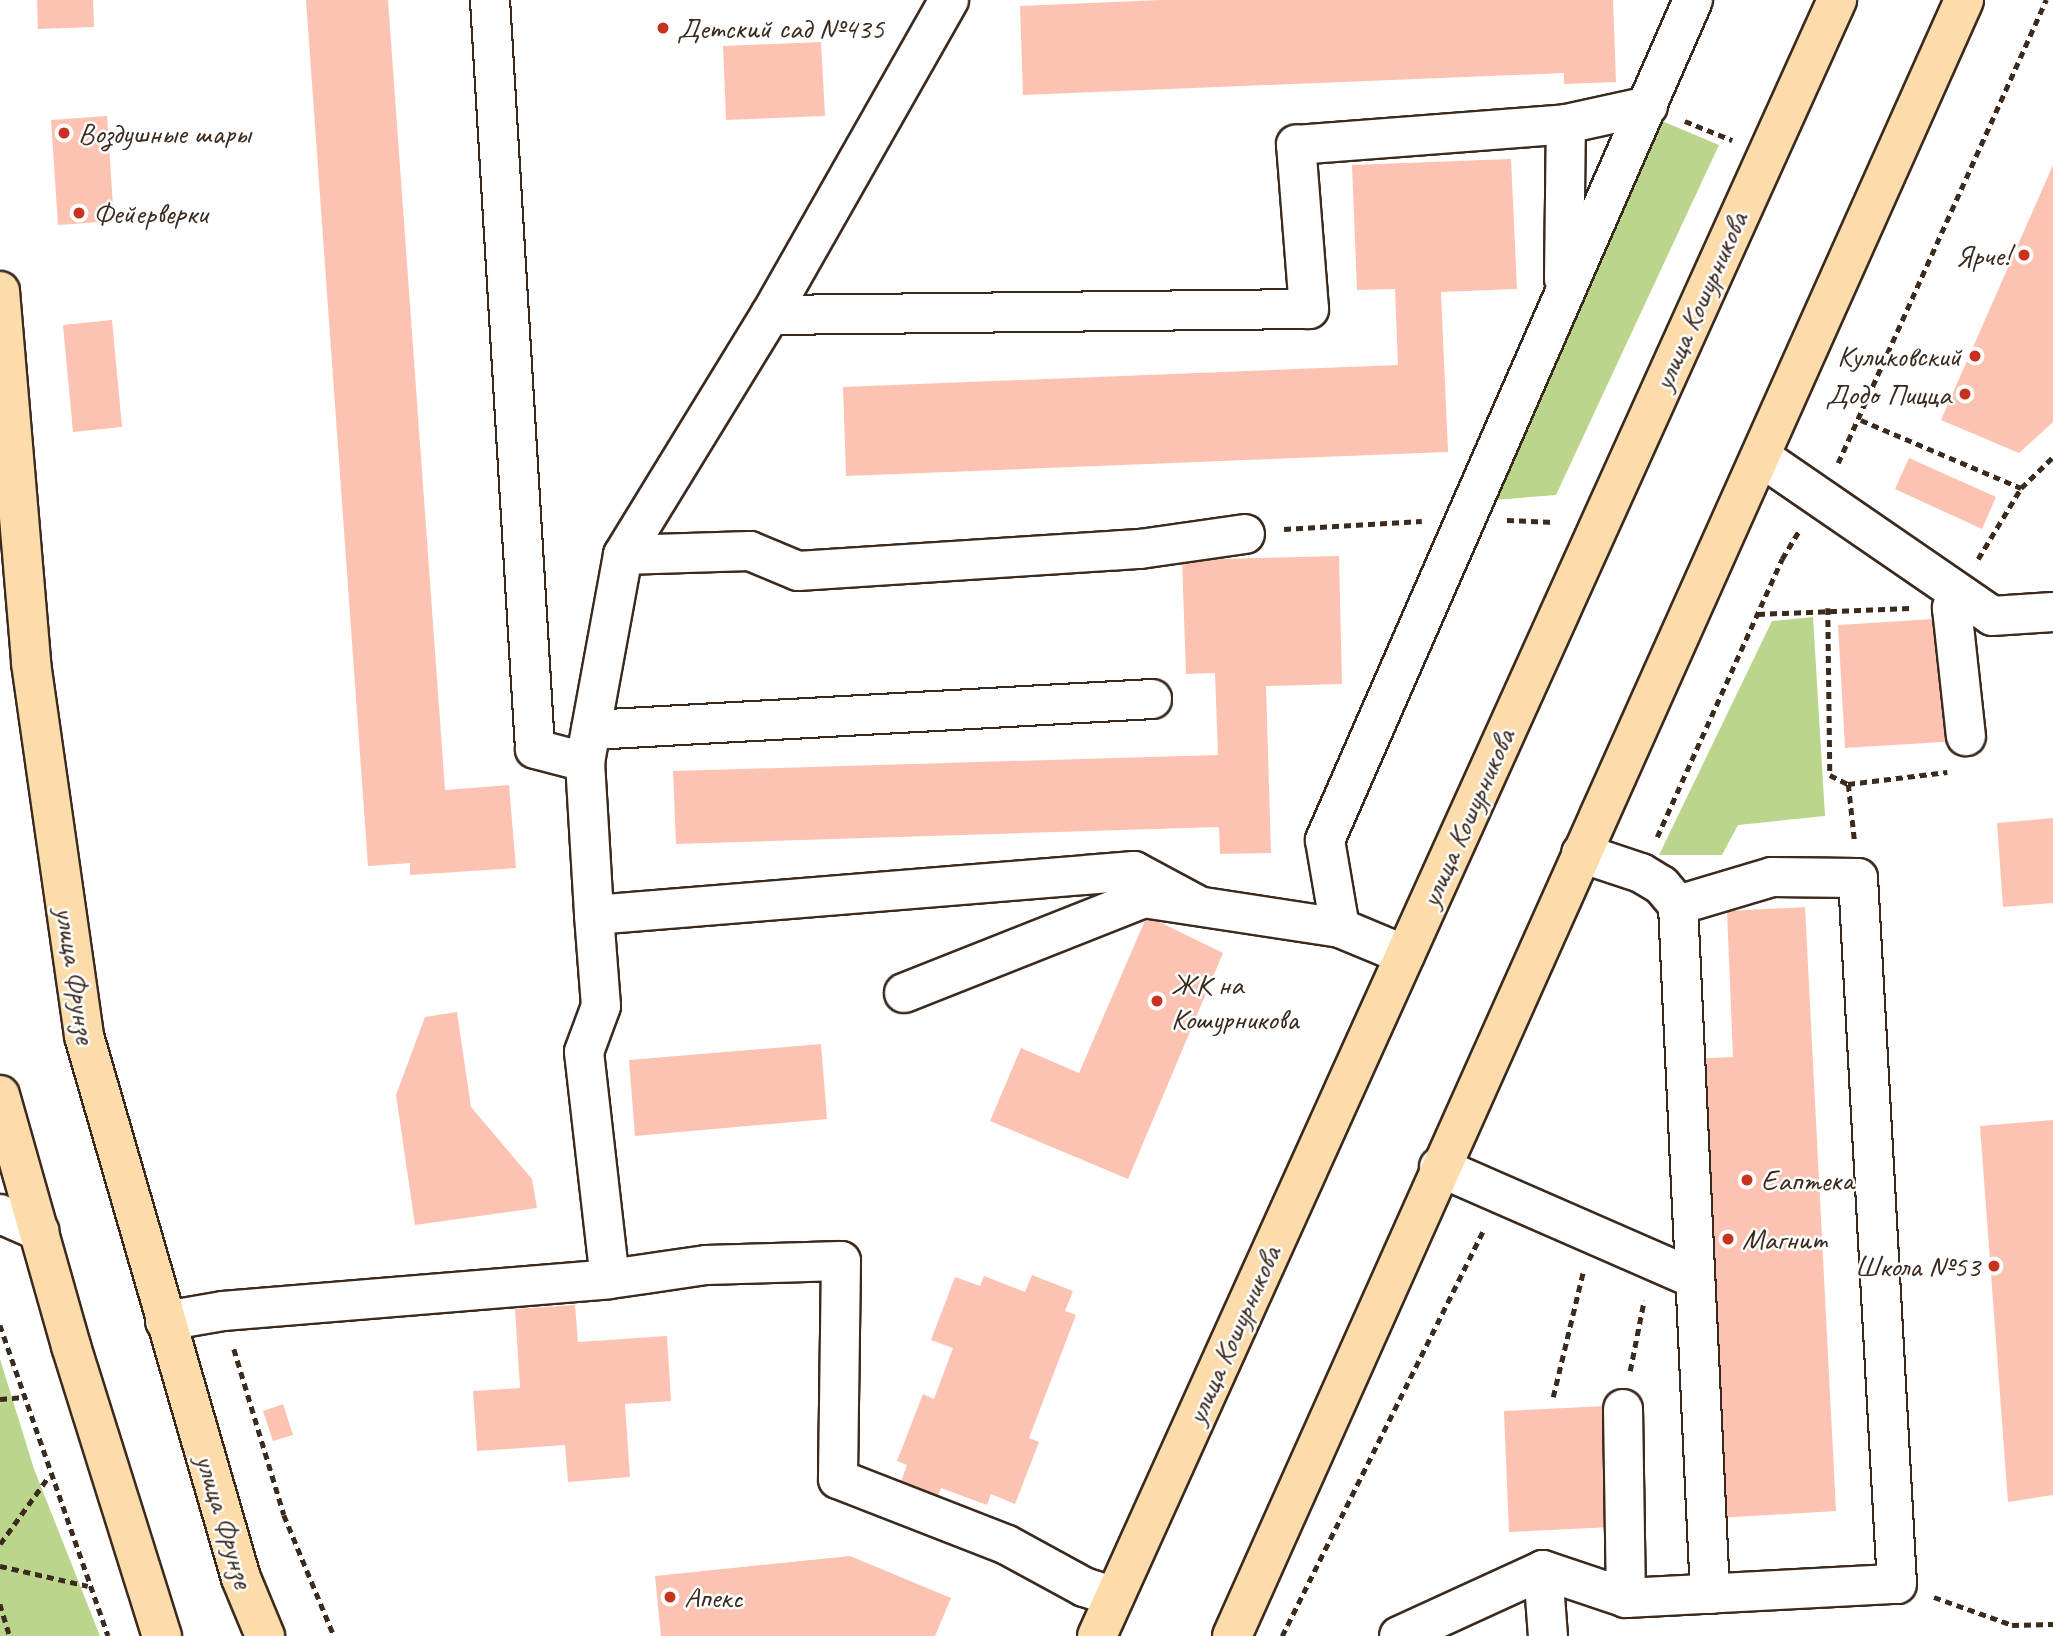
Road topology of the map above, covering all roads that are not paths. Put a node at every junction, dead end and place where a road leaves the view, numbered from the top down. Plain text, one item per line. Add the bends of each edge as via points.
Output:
1 (489, 0) edge
2 (949, 0) edge
3 (1693, 0) edge
4 (1837, 0) edge
5 (1964, 0) edge
6 (1648, 106) junction
7 (1566, 124) junction
8 (0, 291) edge
9 (1564, 296) junction
10 (770, 315) junction
11 (1761, 457) junction
12 (1245, 534) dead end
13 (623, 555) junction
14 (1954, 601) junction
15 (2053, 612) edge
16 (1152, 699) dead end
17 (1966, 736) road end
18 (588, 746) junction
19 (1581, 853) junction
20 (1678, 905) junction
21 (1199, 906) junction
22 (594, 915) junction
23 (1340, 928) junction
24 (1405, 955) junction
25 (904, 993) dead end
26 (0, 1095) edge
27 (1438, 1167) junction
28 (0, 1214) edge
29 (38, 1231) junction
30 (610, 1279) junction
31 (1695, 1279) junction
32 (165, 1321) junction
33 (1623, 1409) road end
34 (1543, 1570) junction
35 (1710, 1594) junction
36 (1114, 1597) junction
37 (1626, 1598) junction
38 (162, 1636) edge
39 (265, 1636) edge
40 (1097, 1636) edge
41 (1232, 1636) edge
42 (1399, 1636) edge
43 (1548, 1636) edge

1 - 18 lane via 535,749
2 - 10 lane
3 - 6 lane
4 - 24 main road, улица Кошурникова
5 - 11 main road
6 - 7 lane
6 - 9 lane
7 - 9 lane
7 - 10 lane via 1296,145 1310,309
8 - 32 main road, улица Фрунзе via 31,663 84,1036
9 - 23 lane via 1325,840
10 - 13 lane
11 - 14 lane via 1821,495
11 - 19 main road
12 - 13 lane via 1140,549 798,571 750,551
13 - 18 lane
14 - 15 lane via 1992,616
14 - 17 lane
16 - 18 lane
18 - 22 lane
19 - 20 lane via 1641,873 1661,885
19 - 27 main road
20 - 31 lane
20 - 35 lane via 1772,877 1858,878 1898,1584
21 - 22 lane via 1135,871
21 - 23 lane
21 - 25 lane via 1144,898
22 - 30 lane via 601,1006 584,1052
23 - 24 lane
24 - 36 main road, улица Кошурникова
26 - 29 main road
27 - 31 lane via 1500,1198
27 - 41 main road
28 - 29 lane
29 - 38 main road
30 - 32 lane via 223,1311
30 - 36 lane via 706,1265 841,1261 838,1479 1007,1545 1084,1587
31 - 35 lane
32 - 39 main road, улица Фрунзе via 240,1578
33 - 37 lane
34 - 37 lane
34 - 42 lane
34 - 43 lane
35 - 37 lane
36 - 40 main road, улица Кошурникова

